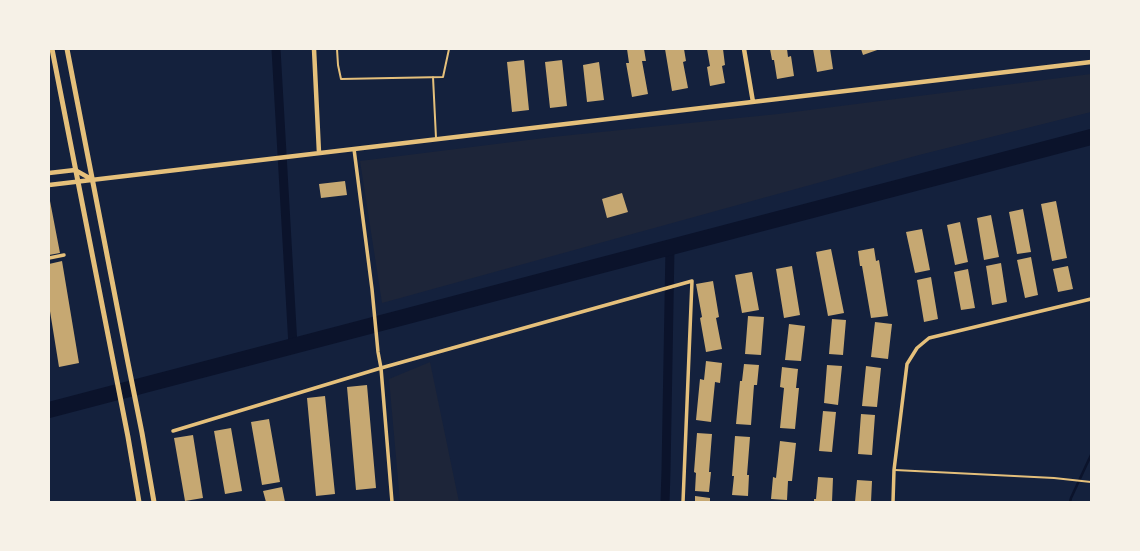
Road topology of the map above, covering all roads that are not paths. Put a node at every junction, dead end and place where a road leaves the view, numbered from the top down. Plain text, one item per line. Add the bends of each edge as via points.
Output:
1 (52, 49) edge
2 (67, 49) edge
3 (314, 49) edge
4 (337, 49) edge
5 (449, 49) edge
6 (744, 49) edge
7 (1091, 62) edge
8 (433, 77) junction
9 (753, 102) junction
10 (436, 139) junction
11 (354, 149) junction
12 (319, 153) junction
13 (75, 170) junction
14 (49, 173) edge
15 (93, 180) junction
16 (77, 182) junction
17 (49, 185) edge
18 (64, 255) dead end
19 (49, 258) edge
20 (1091, 299) edge
21 (381, 368) junction
22 (173, 431) dead end
23 (894, 470) junction
24 (1090, 482) edge
25 (138, 502) edge
26 (154, 502) edge
27 (392, 502) edge
28 (683, 502) edge
29 (893, 502) edge

1 - 13 main road
2 - 15 main road
3 - 12 street
4 - 8 lane via 341,79
5 - 8 lane via 443,77
6 - 9 street
7 - 9 street
8 - 10 lane
9 - 10 street
10 - 11 street
11 - 12 street
11 - 21 street
12 - 15 street
13 - 14 street
13 - 15 street
13 - 16 main road
15 - 16 street
15 - 26 main road
16 - 17 street
16 - 25 main road via 128,437
18 - 19 street
20 - 23 street via 929,338 917,348 907,364
21 - 22 street
21 - 27 street
21 - 28 street via 692,281
23 - 24 lane
23 - 29 street

